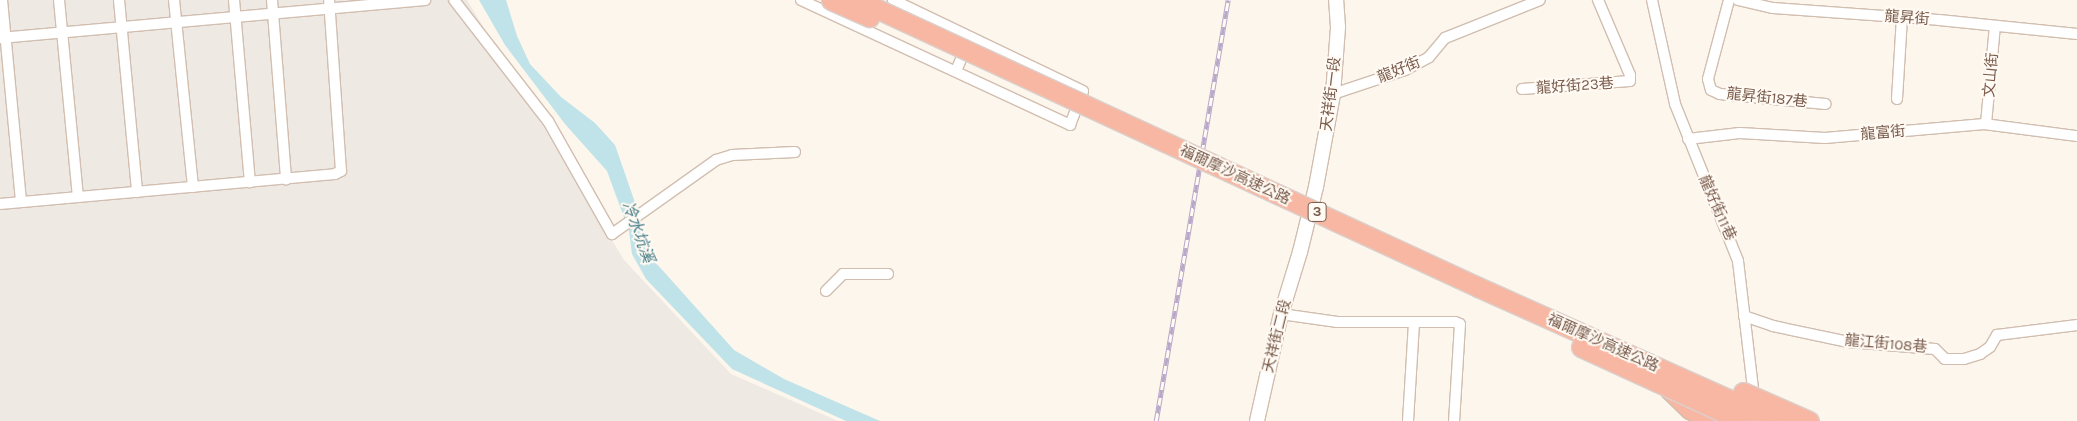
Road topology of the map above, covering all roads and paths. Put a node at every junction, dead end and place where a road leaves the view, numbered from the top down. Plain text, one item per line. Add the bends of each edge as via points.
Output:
1 (2, 0) edge
2 (59, 0) edge
3 (119, 0) edge
4 (174, 0) edge
5 (234, 0) edge
6 (272, 0) edge
7 (425, 0) edge
8 (454, 0) edge
9 (801, 0) edge
10 (858, 0) edge
11 (893, 0) edge
12 (1336, 0) edge
13 (1540, 0) edge
14 (1598, 0) edge
15 (1652, 0) edge
16 (1729, 0) edge
17 (1738, 0) edge
18 (330, 4) edge
19 (831, 4) edge
20 (273, 14) junction
21 (235, 17) junction
22 (1902, 18) junction
23 (176, 22) junction
24 (1995, 26) junction
25 (122, 27) junction
26 (62, 32) junction
27 (2077, 34) edge
28 (970, 36) junction
29 (3, 37) edge
30 (956, 71) junction
31 (1522, 90) dead end
32 (1333, 94) junction
33 (1898, 99) dead end
34 (1826, 104) dead end
35 (1986, 124) junction
36 (2077, 136) edge
37 (1688, 138) junction
38 (795, 152) dead end
39 (286, 179) junction
40 (250, 182) junction
41 (193, 187) junction
42 (137, 192) junction
43 (78, 198) junction
44 (21, 202) junction
45 (0, 204) edge
46 (1300, 252) joint
47 (888, 274) dead end
48 (1478, 287) junction
49 (826, 292) dead end
50 (1282, 314) junction
51 (1744, 316) junction
52 (1414, 323) junction
53 (2077, 324) edge
54 (1666, 387) junction
55 (1257, 421) edge
56 (1408, 421) edge
57 (1454, 421) edge
58 (1713, 421) edge
59 (1742, 421) edge
60 (1757, 421) edge
61 (1778, 421) edge
62 (1809, 421) edge

1 - 29 street
2 - 26 street
3 - 25 street
4 - 23 street
5 - 21 street
6 - 20 street
7 - 18 street
8 - 38 street via 548,121 612,234 716,160 732,155
9 - 19 street
10 - 48 highway, 福爾摩沙高速公路 / 3, bridge
11 - 28 street
12 - 32 street, 天祥街一段 via 1338,27
13 - 32 street, 龍好街 via 1446,38 1429,57 1405,70
14 - 31 street, 龍好街23巷 via 1630,75 1630,82
15 - 37 street, 龍好街11巷 via 1675,104
16 - 34 street, 龍昇街187巷 via 1708,79 1711,90 1720,94
17 - 22 street, 龍昇街 via 1773,8
18 - 20 street
18 - 39 street via 342,171
19 - 30 street
19 - 54 highway, 福爾摩沙高速公路 / 3, bridge
20 - 21 street
20 - 39 street
21 - 23 street
21 - 40 street
22 - 24 street, 龍昇街
22 - 33 street
23 - 25 street
23 - 41 street
24 - 27 street, 龍昇街
24 - 35 street, 文山街
25 - 26 street
25 - 42 street
26 - 29 street
26 - 43 street
28 - 30 street
28 - 30 street via 1083,91 1070,124
29 - 44 street
32 - 46 street, 天祥街一段
35 - 36 street, 龍富街
35 - 37 street, 龍富街 via 1825,138 1740,133
37 - 51 street, 龍好街11巷 via 1738,261
39 - 40 street
40 - 41 street
41 - 42 street
42 - 43 street
43 - 44 street
44 - 45 street
46 - 50 street, 天祥街二段
47 - 49 street via 843,274
48 - 61 highway, 福爾摩沙高速公路 / 3, bridge
48 - 62 highway, bridge via 1606,336
50 - 52 street via 1337,322
50 - 55 street, 天祥街二段
51 - 53 street, 龍江街108巷 via 1773,326 1848,342 1935,349 1945,359 1964,359 1980,354 1990,347 1997,335
51 - 60 street, 龍好街11巷
52 - 56 street
52 - 57 street via 1460,324
54 - 58 highway via 1690,409
54 - 59 highway, 福爾摩沙高速公路 / 3, bridge

